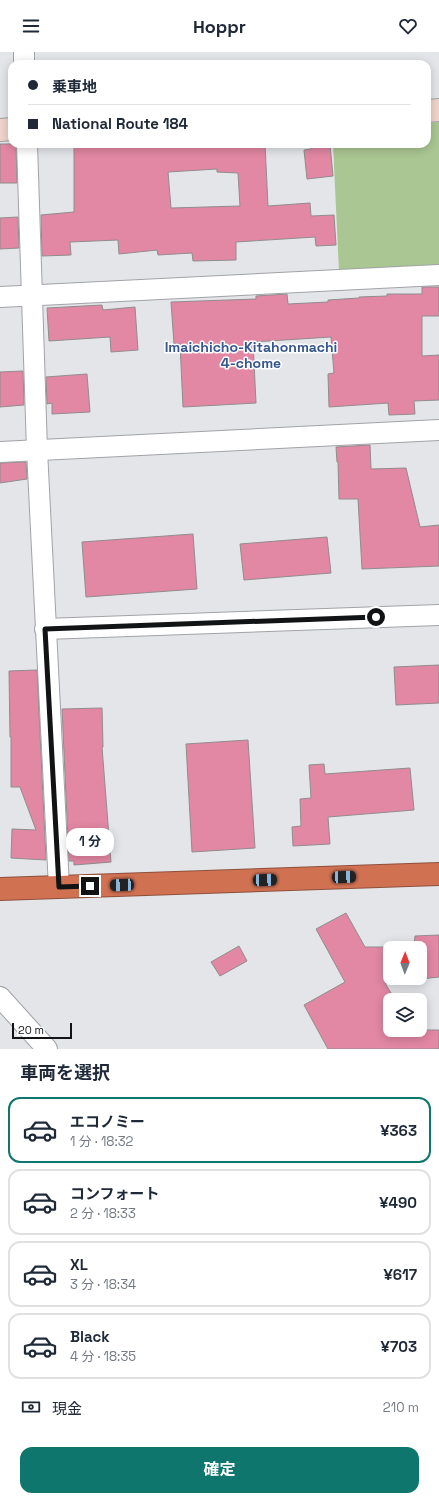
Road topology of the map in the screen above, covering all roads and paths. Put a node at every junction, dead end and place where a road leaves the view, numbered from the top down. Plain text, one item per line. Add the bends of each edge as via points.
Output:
1 (27, 148) edge
2 (439, 275) edge
3 (32, 295) junction
4 (0, 297) edge
5 (439, 430) edge
6 (36, 450) junction
7 (0, 452) edge
8 (439, 615) edge
9 (45, 629) junction
10 (439, 874) edge
11 (59, 887) junction
12 (0, 889) edge
13 (0, 997) edge
14 (47, 1049) edge

1 - 3 street
2 - 3 street
3 - 4 street
3 - 6 street
5 - 6 street
6 - 7 street
6 - 9 street
8 - 9 street
9 - 11 street
10 - 11 highway
11 - 12 highway
13 - 14 street

